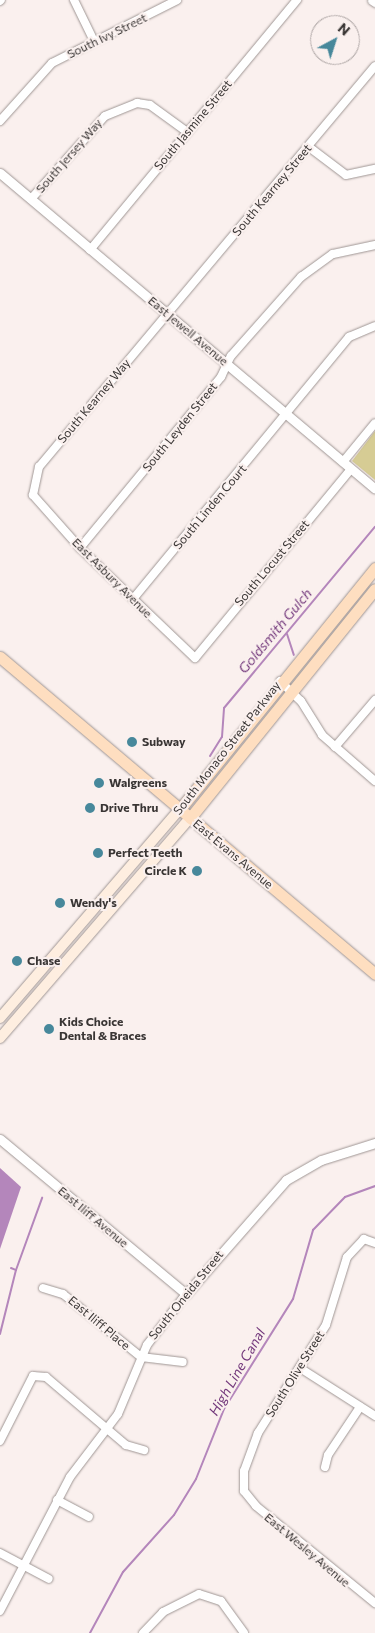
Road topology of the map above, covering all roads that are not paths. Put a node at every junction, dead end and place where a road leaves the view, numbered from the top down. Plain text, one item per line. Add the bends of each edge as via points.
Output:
1 (74, 0) edge
2 (177, 0) edge
3 (297, 0) edge
4 (372, 0) edge
5 (375, 2) edge
6 (94, 39) junction
7 (375, 66) edge
8 (0, 120) edge
9 (187, 132) junction
10 (309, 147) junction
11 (375, 169) edge
12 (0, 174) edge
13 (31, 199) junction
14 (375, 245) edge
15 (90, 250) junction
16 (167, 313) junction
17 (375, 326) edge
18 (227, 364) junction
19 (287, 415) junction
20 (375, 424) edge
21 (343, 462) junction
22 (351, 469) junction
23 (375, 489) edge
24 (33, 495) joint
25 (80, 548) junction
26 (375, 568) edge
27 (375, 589) edge
28 (133, 599) junction
29 (0, 657) edge
30 (195, 658) joint
31 (280, 681) junction
32 (290, 689) junction
33 (375, 700) edge
34 (336, 747) junction
35 (375, 781) edge
36 (180, 810) junction
37 (190, 818) junction
38 (375, 974) edge
39 (0, 1018) edge
40 (0, 1038) edge
41 (0, 1139) edge
42 (375, 1143) edge
43 (375, 1243) edge
44 (43, 1288) dead end
45 (186, 1294) junction
46 (141, 1356) junction
47 (184, 1362) dead end
48 (300, 1368) junction
49 (360, 1407) junction
50 (375, 1416) edge
51 (106, 1429) junction
52 (0, 1440) edge
53 (144, 1450) dead end
54 (325, 1467) dead end
55 (244, 1491) joint
56 (57, 1500) junction
57 (89, 1517) dead end
58 (0, 1553) edge
59 (25, 1566) junction
60 (49, 1579) dead end
61 (375, 1603) edge
62 (0, 1611) edge
63 (143, 1633) edge
64 (244, 1633) edge

1 - 6 street
2 - 6 street, South Ivy Street
3 - 9 street, South Jasmine Street
4 - 5 street
6 - 8 street, South Ivy Street via 41,72
7 - 10 street, South Kearney Street
9 - 13 street, South Jersey Way via 150,105 137,103 105,116
9 - 15 street, South Jasmine Street
10 - 11 street via 346,175
10 - 16 street, South Kearney Street
12 - 13 street, East Jewell Avenue
13 - 15 street, East Jewell Avenue
14 - 18 street, South Leyden Street via 334,254 316,264
15 - 16 street, East Jewell Avenue
16 - 18 street, East Jewell Avenue
16 - 24 street, South Kearney Way via 38,467
17 - 19 street, South Linden Court via 349,337 291,405
18 - 19 street, East Jewell Avenue
18 - 25 street, South Leyden Street
19 - 21 street, East Jewell Avenue
19 - 28 street, South Linden Court
20 - 21 street
21 - 22 street, East Jewell Avenue
22 - 23 street, East Jewell Avenue
22 - 30 street, South Locust Street
24 - 25 street, East Asbury Avenue
25 - 28 street, East Asbury Avenue
26 - 31 main road, South Monaco Street Parkway
27 - 32 main road, South Monaco Street Parkway
28 - 30 street, East Asbury Avenue
29 - 36 main road, East Evans Avenue
31 - 32 street
31 - 36 main road, South Monaco Street Parkway
32 - 34 street
32 - 37 main road, South Monaco Street Parkway
33 - 34 street
34 - 35 street
36 - 37 main road, East Evans Avenue
36 - 39 main road, South Monaco Street Parkway
37 - 38 main road, East Evans Avenue
37 - 40 main road, South Monaco Street Parkway
41 - 45 street, East Iliff Avenue
42 - 45 street, South Oneida Street via 321,1160 286,1180
43 - 48 street, South Olive Street via 364,1239 347,1257 326,1324
44 - 46 street, East Iliff Place via 63,1294
45 - 46 street, South Oneida Street
46 - 47 street, East Iliff Place
46 - 51 street, South Oneida Street via 125,1402
48 - 49 street
48 - 55 street, South Olive Street via 253,1444 244,1471
49 - 50 street
49 - 54 street via 328,1456
51 - 52 street via 46,1377 33,1376
51 - 53 street via 126,1445
51 - 56 street, South Oneida Street
55 - 61 street, East Wesley Avenue via 256,1506
56 - 57 street
56 - 59 street, South Oneida Street
58 - 59 street
59 - 60 street
59 - 62 street, South Oneida Street
63 - 64 street via 163,1612 199,1594 221,1601

